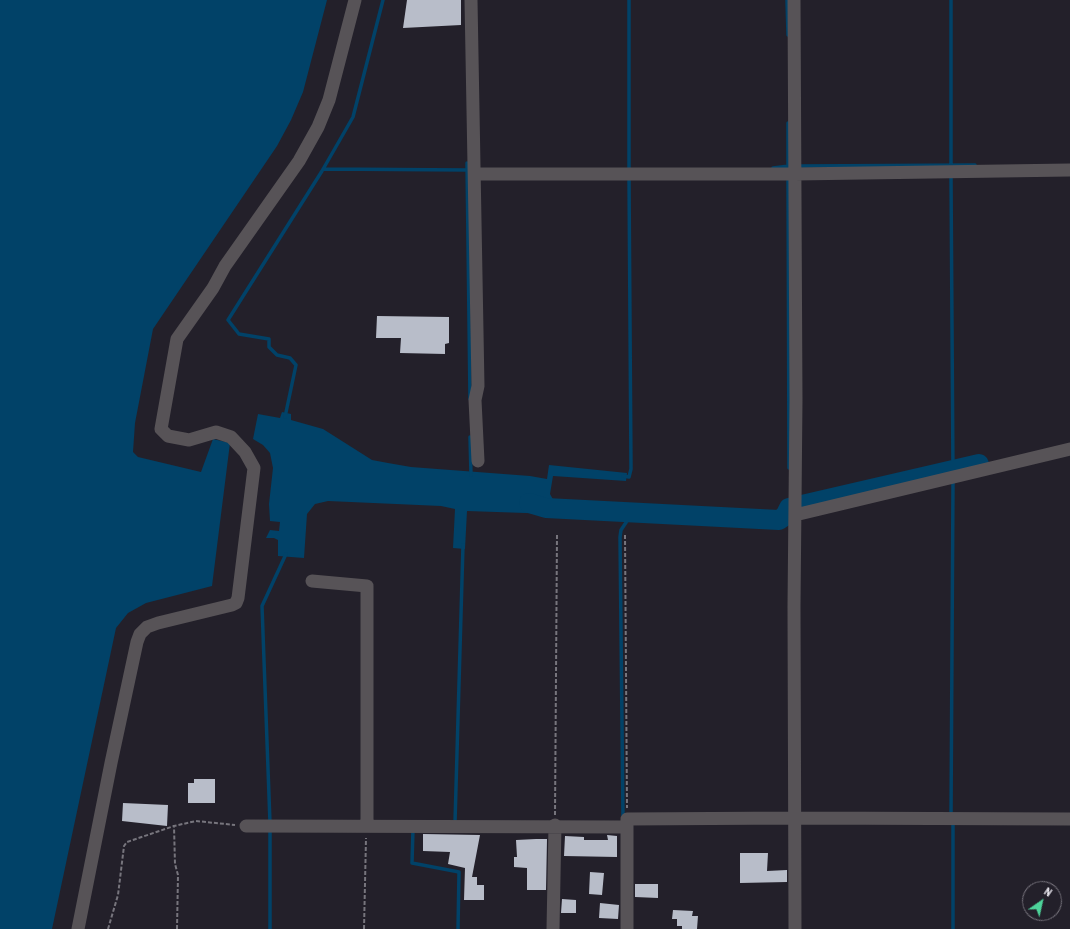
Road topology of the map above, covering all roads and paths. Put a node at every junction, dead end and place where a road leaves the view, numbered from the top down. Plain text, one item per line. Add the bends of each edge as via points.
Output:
1 (355, 0) edge
2 (471, 0) edge
3 (794, 0) edge
4 (1070, 170) edge
5 (475, 174) junction
6 (795, 174) junction
7 (1070, 449) edge
8 (478, 461) dead end
9 (795, 510) junction
10 (557, 534) dead end
11 (625, 535) dead end
12 (312, 581) dead end
13 (796, 818) junction
14 (1070, 819) edge
15 (625, 825) junction
16 (174, 826) junction
17 (246, 826) joint
18 (367, 826) junction
19 (554, 826) junction
20 (78, 929) edge
21 (108, 929) edge
22 (178, 929) edge
23 (364, 929) edge
24 (553, 929) edge
25 (627, 929) edge
26 (795, 929) edge

1 - 20 street via 330,100 318,127 299,161 177,339 161,429 168,436 189,440 216,432 231,437 246,452 254,468 238,598 232,605 158,623 147,627 140,634
2 - 5 street
3 - 6 street
4 - 6 street
5 - 6 street
5 - 8 street via 478,386 475,400
6 - 9 street
7 - 9 street
9 - 13 street
10 - 19 path
11 - 15 path
12 - 18 street via 367,586
13 - 14 street
13 - 15 street
13 - 26 street
15 - 19 street
15 - 25 street
16 - 17 path via 196,822
16 - 21 path via 127,842 124,846 118,895
16 - 22 path via 175,864 178,874
17 - 18 street
18 - 19 street
18 - 23 path
19 - 24 street

